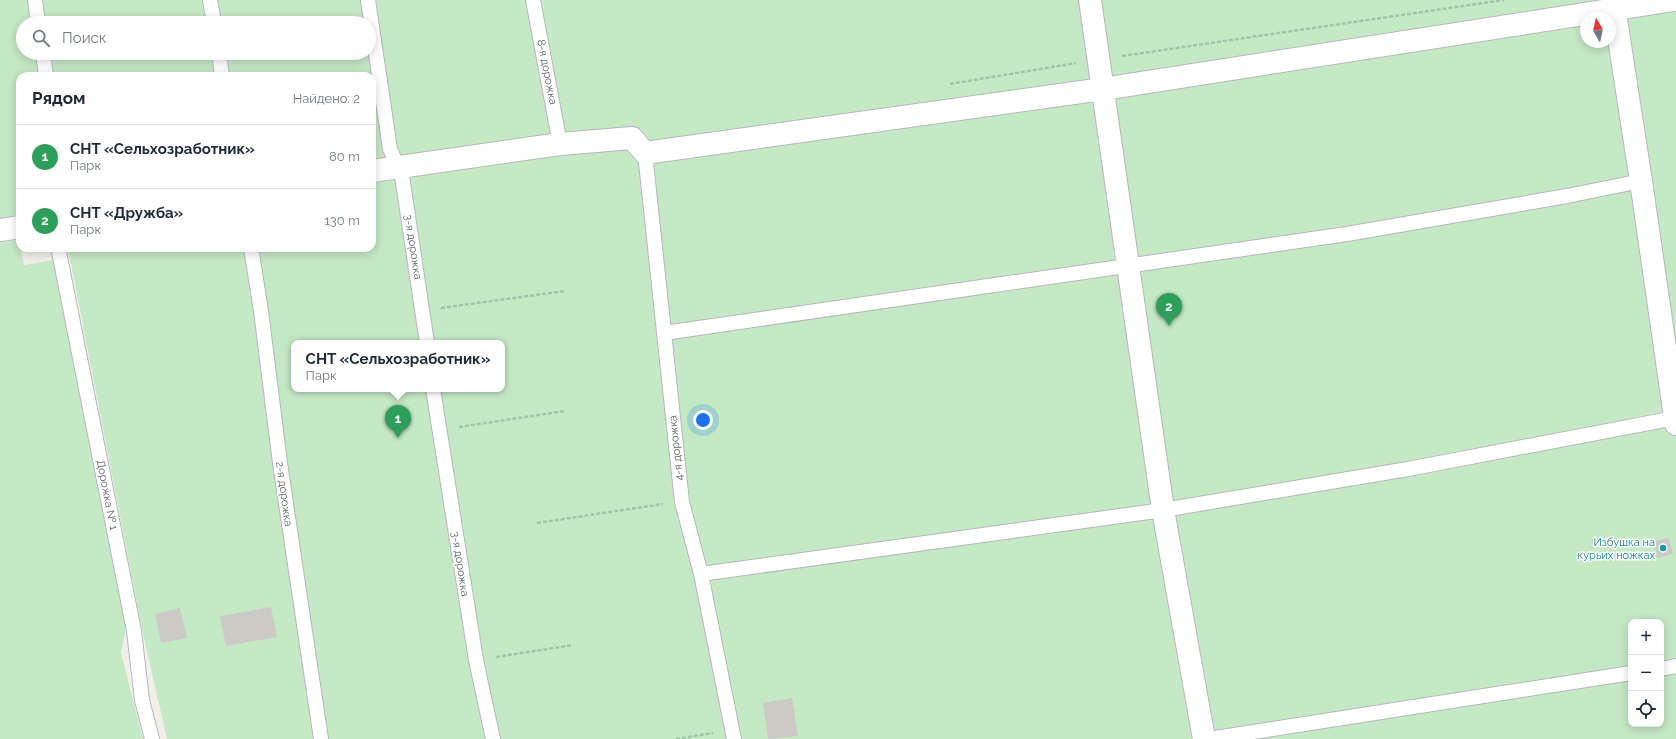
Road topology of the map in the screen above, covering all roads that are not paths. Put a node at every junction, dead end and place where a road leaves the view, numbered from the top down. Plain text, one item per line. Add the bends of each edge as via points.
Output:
1 (35, 0) edge
2 (210, 0) edge
3 (368, 0) edge
4 (533, 0) edge
5 (1090, 0) edge
6 (1674, 0) edge
7 (1614, 4) edge
8 (37, 16) edge
9 (213, 16) edge
10 (370, 16) edge
11 (376, 54) edge
12 (44, 60) edge
13 (220, 60) edge
14 (45, 72) edge
15 (221, 72) edge
16 (1103, 89) junction
17 (560, 144) junction
18 (645, 152) junction
19 (376, 171) edge
20 (400, 171) junction
21 (1642, 181) junction
22 (16, 228) edge
23 (0, 230) edge
24 (59, 252) dead end
25 (251, 252) edge
26 (1128, 266) junction
27 (664, 333) junction
28 (427, 340) edge
29 (433, 392) edge
30 (1676, 421) edge
31 (1163, 510) junction
32 (701, 574) junction
33 (1676, 666) edge
34 (1664, 668) edge
35 (1628, 673) edge
36 (734, 734) edge
37 (152, 739) edge
38 (321, 739) edge
39 (493, 739) edge
40 (1204, 739) edge
41 (1209, 739) edge

1 - 8 lane
2 - 9 lane
3 - 10 lane, 3-я дорожка
4 - 17 lane, 8-я дорожка
5 - 16 street
6 - 7 street
7 - 16 street
7 - 21 street
11 - 20 lane, 3-я дорожка via 390,149
12 - 14 lane
13 - 15 lane
16 - 18 street
16 - 26 street
17 - 18 street via 632,138
17 - 20 street
18 - 27 lane, 4-я дорожка
19 - 20 street
20 - 28 lane, 3-я дорожка
21 - 26 lane via 1347,234
21 - 30 street
22 - 23 street
24 - 37 lane, Дорожка № 1 via 134,631 142,700
25 - 38 lane, 2-я дорожка
26 - 27 lane
26 - 31 street
27 - 32 lane, 4-я дорожка via 682,502
29 - 39 lane, 3-я дорожка via 476,660
30 - 31 lane
31 - 32 lane
31 - 40 street
32 - 36 lane, 4-я дорожка
33 - 34 lane
35 - 41 lane

